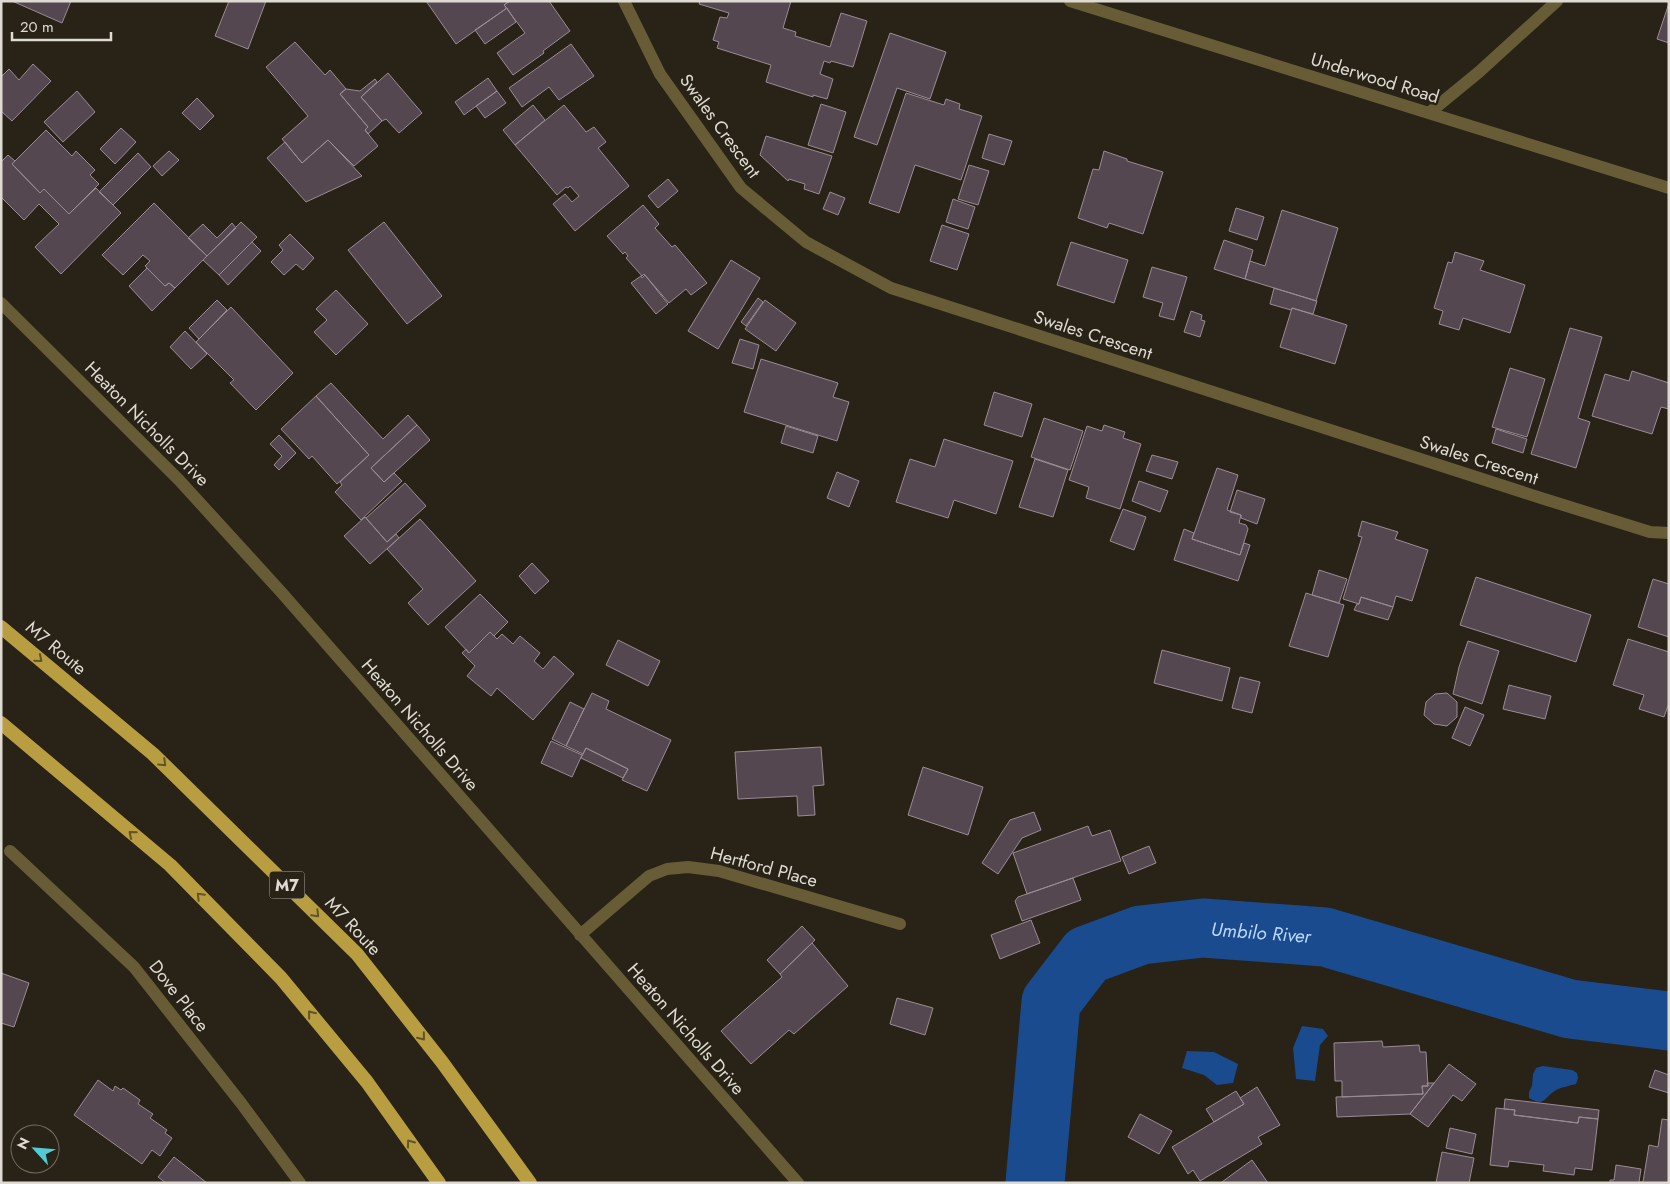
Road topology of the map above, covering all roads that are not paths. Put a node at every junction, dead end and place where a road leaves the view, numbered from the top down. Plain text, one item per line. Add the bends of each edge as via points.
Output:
1 (624, 1) edge
2 (1070, 1) edge
3 (1557, 1) edge
4 (1429, 113) junction
5 (1669, 188) edge
6 (1, 303) edge
7 (1669, 534) edge
8 (1, 627) edge
9 (1, 724) edge
10 (10, 851) dead end
11 (900, 924) dead end
12 (580, 935) junction
13 (300, 1183) edge
14 (438, 1183) edge
15 (530, 1183) edge
16 (798, 1183) edge

1 - 7 street, Swales Crescent via 660,74 741,188 806,242 891,288 1541,498 1650,532
2 - 4 street, Underwood Road
3 - 4 street
4 - 5 street, Underwood Road
6 - 12 street, Heaton Nicholls Drive via 179,480 282,593
8 -> 15 highway, M7 Route / M7 via 153,754 356,954 442,1062
14 -> 9 highway via 367,1082 282,978 170,865
10 - 13 street, Dove Place via 134,967
11 - 12 street, Hertford Place via 719,871 688,866 649,876
12 - 16 street, Heaton Nicholls Drive

